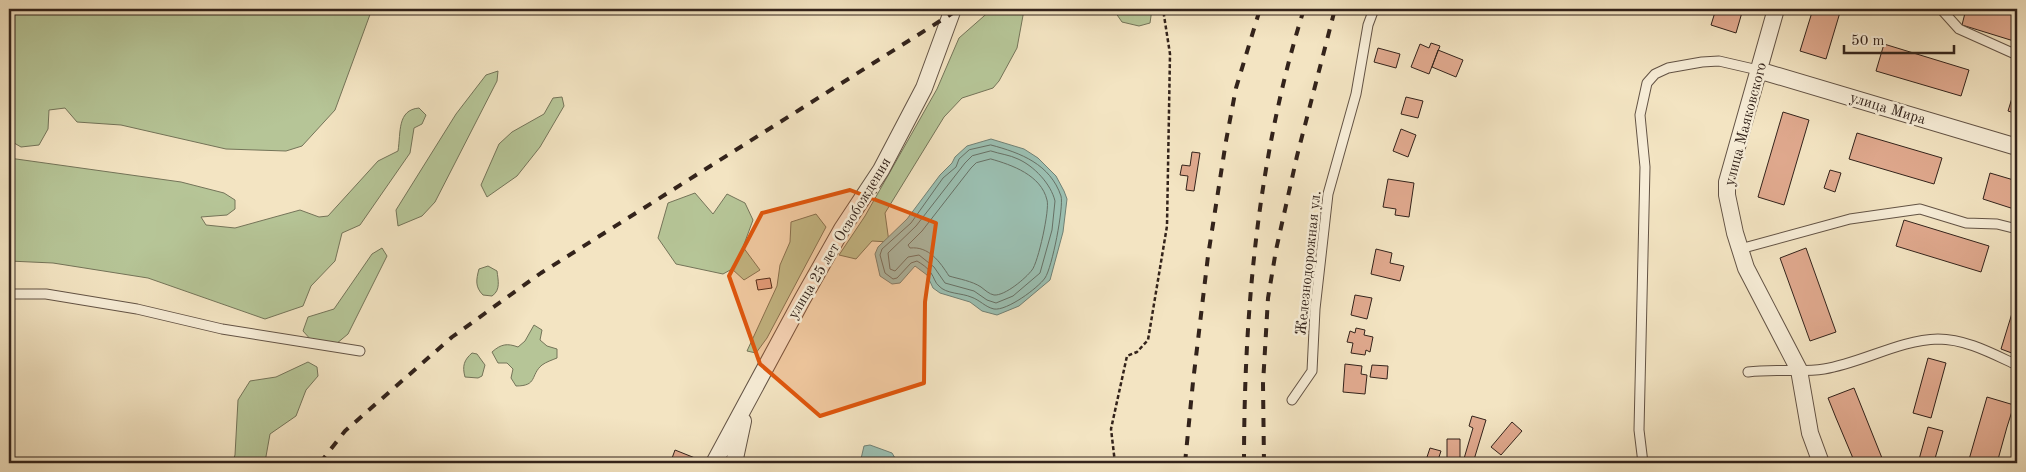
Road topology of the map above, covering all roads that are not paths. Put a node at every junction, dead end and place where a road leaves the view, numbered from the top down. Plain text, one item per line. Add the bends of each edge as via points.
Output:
1 (953, 9) edge
2 (1374, 9) edge
3 (1776, 9) edge
4 (1941, 9) edge
5 (2017, 55) edge
6 (1758, 70) junction
7 (2017, 147) edge
8 (2017, 229) edge
9 (1740, 249) junction
10 (9, 294) edge
11 (360, 351) dead end
12 (2017, 365) edge
13 (1799, 370) junction
14 (1748, 372) dead end
15 (1292, 400) dead end
16 (747, 402) junction
17 (714, 463) edge
18 (734, 463) edge
19 (1643, 463) edge
20 (1821, 463) edge

1 - 16 street, улица 25 лет Освобождения via 924,88 881,170 842,229
2 - 15 lane, Железнодорожная ул. via 1353,104 1328,194 1315,309 1312,371
3 - 6 street, улица Маяковского
4 - 5 lane via 1958,28
6 - 7 street, улица Мира
6 - 9 street, улица Маяковского via 1727,182
6 - 19 lane via 1719,61 1684,64 1655,74 1644,93 1640,115 1645,167 1639,430
8 - 9 lane via 1997,224 1966,223 1920,209 1850,219
9 - 13 street, улица Маяковского via 1746,268
10 - 11 lane via 46,294 137,309 222,329
12 - 13 lane via 1960,342 1940,339 1923,340 1825,369
13 - 14 lane
13 - 20 street, улица Маяковского via 1810,433
16 - 17 street, улица 25 лет Освобождения
16 - 18 street

